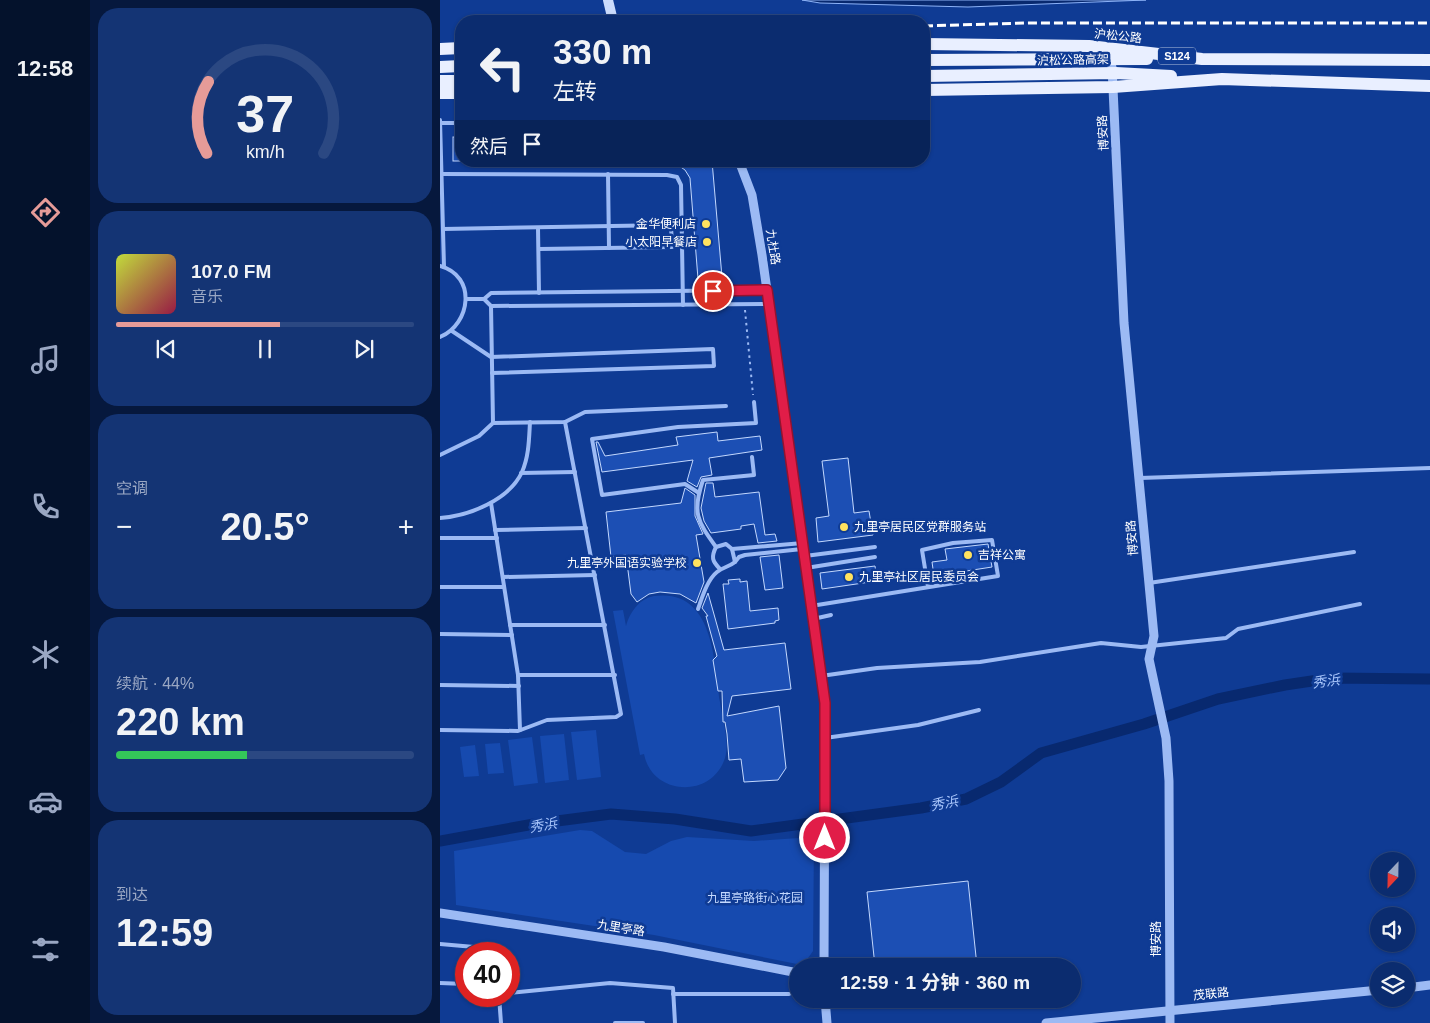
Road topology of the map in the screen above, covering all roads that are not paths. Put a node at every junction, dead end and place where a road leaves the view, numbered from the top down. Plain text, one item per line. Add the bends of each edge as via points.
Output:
1 (608, 0) edge
2 (612, 15) edge
3 (930, 44) edge
4 (440, 48) edge
5 (455, 48) edge
6 (1111, 54) junction
7 (930, 60) edge
8 (1430, 60) edge
9 (455, 66) edge
10 (440, 67) edge
11 (1112, 73) junction
12 (930, 76) edge
13 (1222, 79) junction
14 (440, 81) edge
15 (455, 81) edge
16 (1430, 86) edge
17 (1113, 87) junction
18 (930, 90) edge
19 (440, 93) edge
20 (455, 93) edge
21 (440, 122) edge
22 (455, 123) edge
23 (741, 167) edge
24 (441, 174) edge
25 (608, 174) junction
26 (609, 226) junction
27 (538, 228) junction
28 (443, 229) junction
29 (609, 248) junction
30 (538, 249) junction
31 (442, 266) edge
32 (767, 290) junction
33 (683, 291) junction
34 (539, 293) junction
35 (466, 299) junction
36 (484, 299) junction
37 (769, 304) junction
38 (683, 305) junction
39 (490, 306) junction
40 (452, 331) junction
41 (440, 338) edge
42 (491, 357) junction
43 (492, 373) junction
44 (754, 402) road end
45 (726, 406) dead end
46 (530, 422) junction
47 (565, 422) junction
48 (492, 423) junction
49 (440, 455) edge
50 (752, 457) dead end
51 (1430, 468) edge
52 (575, 472) junction
53 (521, 473) junction
54 (1139, 478) junction
55 (699, 493) junction
56 (491, 503) junction
57 (440, 518) edge
58 (586, 528) junction
59 (495, 530) junction
60 (440, 538) edge
61 (496, 538) junction
62 (716, 546) junction
63 (875, 547) dead end
64 (732, 549) junction
65 (803, 549) junction
66 (1354, 552) dead end
67 (875, 558) dead end
68 (735, 562) junction
69 (806, 568) junction
70 (720, 569) junction
71 (595, 576) junction
72 (503, 577) junction
73 (1149, 583) junction
74 (504, 586) junction
75 (440, 587) edge
76 (928, 587) junction
77 (1360, 604) dead end
78 (811, 606) junction
79 (698, 609) dead end
80 (830, 615) dead end
81 (813, 619) junction
82 (510, 625) junction
83 (605, 625) junction
84 (440, 634) edge
85 (512, 634) junction
86 (1152, 646) junction
87 (518, 674) junction
88 (615, 675) junction
89 (821, 676) junction
90 (440, 685) edge
91 (519, 686) junction
92 (979, 710) dead end
93 (440, 730) edge
94 (520, 730) junction
95 (825, 738) junction
96 (440, 913) edge
97 (440, 944) edge
98 (455, 945) edge
99 (824, 958) edge
100 (789, 971) edge
101 (440, 983) edge
102 (455, 984) edge
103 (1430, 985) edge
104 (1415, 987) edge
105 (1370, 991) edge
106 (520, 992) edge
107 (673, 994) junction
108 (789, 994) dead end
109 (500, 1007) edge
110 (825, 1008) edge
111 (1169, 1011) junction
112 (501, 1023) edge
113 (615, 1023) edge
114 (643, 1023) edge
115 (675, 1023) edge
116 (826, 1023) edge
117 (1046, 1023) edge
118 (1170, 1023) edge

1 - 2 main road
3 - 6 main road, 沪松公路 / S124 via 1090,46
4 - 5 main road
6 - 7 main road, 沪松公路高架
6 - 8 main road, 沪松公路 / S124
6 - 11 street, 博安路
9 - 10 main road
11 - 12 main road, 沪松公路高架
11 - 13 main road, 沪松公路高架
11 - 17 street, 博安路
13 - 16 main road, S124
13 - 17 main road, S124
14 - 15 main road
17 - 18 main road, S124
17 - 54 street, 博安路 via 1124,323
19 - 20 main road
21 - 22 lane
21 - 24 lane
23 - 32 street, 九杜路 via 752,195
24 - 25 lane
24 - 28 lane
25 - 26 lane
25 - 33 lane via 676,177 681,185
26 - 27 lane
26 - 29 lane
26 - 29 lane via 671,225 672,247
27 - 28 lane
27 - 30 lane
28 - 31 lane
29 - 30 lane
30 - 34 lane
31 - 35 lane via 459,280
32 - 33 lane
32 - 37 street, 九杜路
33 - 34 lane
33 - 38 lane
34 - 36 lane via 491,293
35 - 36 lane
35 - 40 lane via 465,311
36 - 39 lane
37 - 38 lane
37 - 65 street, 九杜路
38 - 39 lane
39 - 42 lane
40 - 41 lane
40 - 42 lane
42 - 43 lane
42 - 43 lane via 713,349 714,366
43 - 48 lane
44 - 55 lane via 756,423 678,427 592,439 602,495 684,484
45 - 47 lane via 586,412
46 - 47 lane
46 - 48 lane
46 - 53 lane via 529,450
47 - 52 lane
48 - 49 lane via 479,436
50 - 55 lane via 754,475 703,480
51 - 54 lane
52 - 53 lane
52 - 58 lane
53 - 56 lane via 510,488
54 - 73 street, 博安路
55 - 62 lane via 696,500 700,526
56 - 57 lane
56 - 59 lane
58 - 59 lane
58 - 71 lane
59 - 61 lane
60 - 61 lane
61 - 72 lane
62 - 64 lane via 726,544
62 - 70 lane via 713,562
63 - 65 lane
64 - 65 lane
64 - 68 lane
65 - 68 lane via 746,555
65 - 69 street, 九杜路
66 - 73 lane
67 - 69 lane
68 - 70 lane
69 - 78 street, 九杜路
70 - 79 lane via 714,573
71 - 72 lane
71 - 83 lane
72 - 74 lane
73 - 86 street, 博安路
74 - 75 lane
74 - 82 lane
76 - 76 lane via 998,576 992,540 953,543 922,550
76 - 78 lane
77 - 86 lane via 1238,629 1226,638
78 - 81 street, 九杜路
80 - 81 lane
81 - 89 street, 九杜路
82 - 83 lane
82 - 85 lane
83 - 88 lane
84 - 85 lane
85 - 87 lane
86 - 89 lane via 1101,643 980,662 912,665
86 - 111 street, 博安路 via 1150,660 1166,738 1169,781
87 - 88 lane
87 - 91 lane
88 - 94 lane via 621,708 621,714 616,717 547,720
89 - 95 street, 九杜路
90 - 91 lane
91 - 94 lane
92 - 95 lane via 918,725
93 - 94 lane
95 - 99 street, 九杜路
96 - 100 street, 九里亭路 via 664,947
97 - 98 lane
101 - 102 lane
103 - 104 street
105 - 111 street, 茂联路
106 - 107 lane via 610,983 673,988
107 - 108 lane
107 - 115 lane
109 - 112 lane
110 - 116 street
111 - 117 street, 茂联路
111 - 118 street, 博安路
113 - 114 lane

